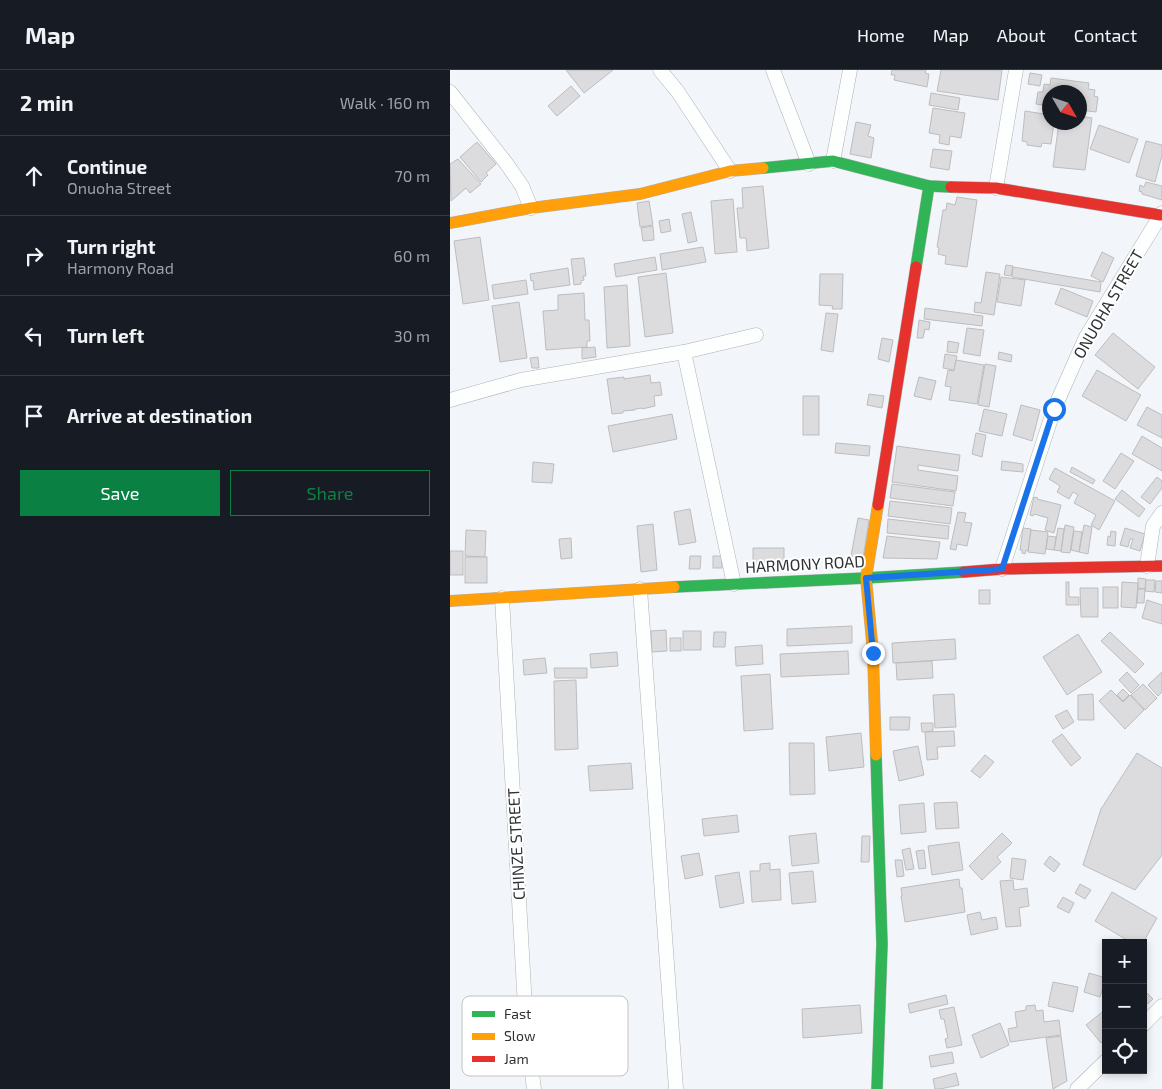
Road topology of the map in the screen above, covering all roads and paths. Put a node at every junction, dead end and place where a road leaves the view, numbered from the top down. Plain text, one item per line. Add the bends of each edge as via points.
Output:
1 (660, 70) edge
2 (773, 70) edge
3 (850, 70) edge
4 (1016, 70) edge
5 (450, 92) edge
6 (833, 161) junction
7 (809, 164) junction
8 (730, 171) junction
9 (929, 186) junction
10 (996, 188) junction
11 (531, 208) junction
12 (1161, 214) edge
13 (450, 223) edge
14 (756, 336) dead end
15 (684, 352) junction
16 (450, 400) edge
17 (1162, 513) edge
18 (1147, 566) junction
19 (1162, 566) edge
20 (1002, 569) junction
21 (866, 578) junction
22 (734, 584) junction
23 (640, 588) junction
24 (502, 598) junction
25 (450, 601) edge
26 (524, 996) edge
27 (1162, 1006) edge
28 (1147, 1021) edge
29 (1102, 1065) edge
30 (532, 1076) edge
31 (534, 1089) edge
32 (676, 1089) edge
33 (878, 1089) edge
34 (1077, 1089) edge

1 - 8 street
2 - 7 street
3 - 6 street
4 - 10 street
5 - 11 street via 506,163 522,186
6 - 7 street
6 - 9 street
7 - 8 street
8 - 11 street via 640,194
9 - 10 street
9 - 21 street
10 - 12 street
11 - 13 street
12 - 20 street, ONUOHA STREET via 1086,337 1054,409
14 - 15 street
15 - 16 street via 520,380
15 - 22 street
17 - 18 street via 1153,526
18 - 19 street, HARMONY ROAD
18 - 20 street, HARMONY ROAD
20 - 21 street, HARMONY ROAD
21 - 22 street, HARMONY ROAD
21 - 33 street via 873,653 882,944
22 - 23 street, HARMONY ROAD
23 - 24 street, HARMONY ROAD
23 - 32 street
24 - 25 street, HARMONY ROAD
24 - 26 street, CHINZE STREET
27 - 28 street
29 - 34 street
30 - 31 street, CHINZE STREET

